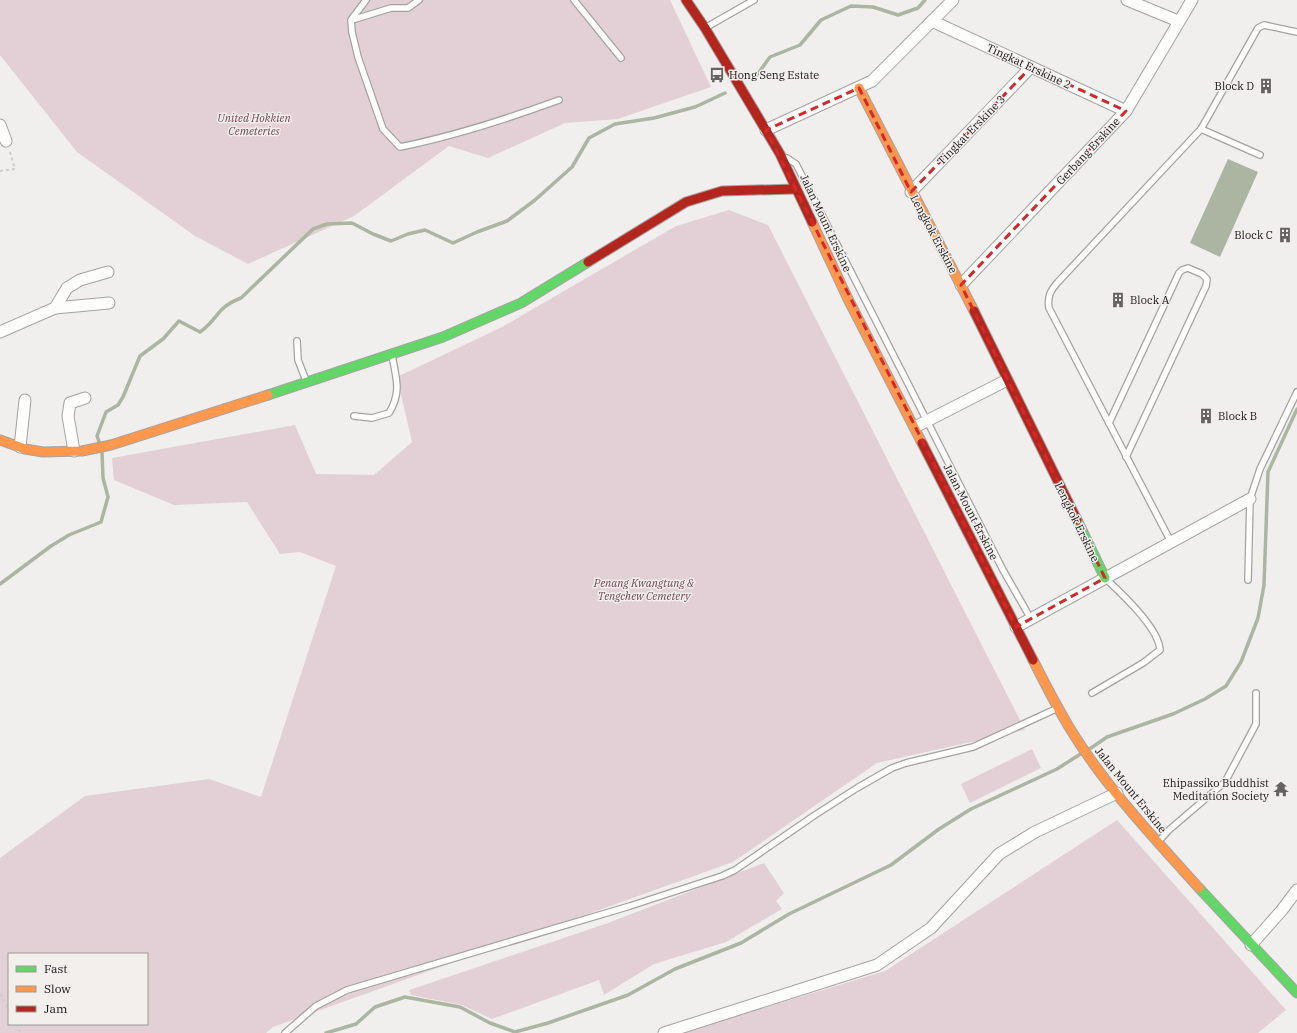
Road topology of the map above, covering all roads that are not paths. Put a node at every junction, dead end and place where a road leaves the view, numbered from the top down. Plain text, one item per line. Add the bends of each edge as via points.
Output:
1 (366, 0) edge
2 (419, 0) edge
3 (574, 0) edge
4 (686, 0) edge
5 (754, 0) edge
6 (953, 0) edge
7 (1127, 0) edge
8 (1192, 0) edge
9 (351, 20) junction
10 (932, 21) junction
11 (1178, 21) junction
12 (705, 28) junction
13 (1297, 32) edge
14 (621, 58) dead end
15 (1031, 67) junction
16 (859, 88) junction
17 (559, 100) dead end
18 (1126, 111) junction
19 (0, 126) edge
20 (1201, 129) junction
21 (766, 130) junction
22 (6, 141) road end
23 (780, 154) junction
24 (1260, 155) dead end
25 (796, 189) junction
26 (911, 192) junction
27 (108, 272) dead end
28 (961, 285) junction
29 (109, 303) dead end
30 (55, 308) junction
31 (0, 332) edge
32 (297, 341) dead end
33 (392, 355) junction
34 (1007, 380) junction
35 (307, 383) junction
36 (1297, 392) edge
37 (85, 398) dead end
38 (25, 400) dead end
39 (354, 416) dead end
40 (927, 420) junction
41 (1109, 423) junction
42 (914, 427) junction
43 (0, 440) edge
44 (20, 447) junction
45 (74, 451) junction
46 (1126, 457) junction
47 (1250, 499) junction
48 (1171, 542) junction
49 (1105, 578) junction
50 (1248, 580) dead end
51 (1031, 619) junction
52 (1016, 627) junction
53 (1092, 693) dead end
54 (1256, 693) dead end
55 (1058, 708) junction
56 (1117, 793) junction
57 (1158, 842) junction
58 (1297, 890) edge
59 (1251, 945) junction
60 (1297, 993) edge
61 (285, 1033) edge
62 (664, 1033) edge

1 - 9 lane
2 - 9 lane via 408,8 391,8
3 - 14 lane
4 - 12 street, Jalan Mount Erskine
5 - 12 lane
6 - 10 street
7 - 11 street
8 - 11 street, Gerbang Erskine
9 - 17 lane via 358,57 383,129 400,147 486,125
10 - 15 street, Tingkat Erskine 2
10 - 16 street via 875,79
11 - 18 street, Gerbang Erskine
12 - 21 street, Jalan Mount Erskine
13 - 20 lane via 1264,25 1258,28
15 - 18 street, Tingkat Erskine 2
15 - 26 street, Tingkat Erskine 3
16 - 21 street
16 - 26 street, Lengkok Erskine
18 - 28 street, Gerbang Erskine
19 - 22 street
20 - 24 lane
20 - 41 lane via 1051,291 1048,300
21 - 23 street, Jalan Mount Erskine
23 - 25 street, Jalan Mount Erskine
23 - 40 lane via 796,164
25 - 33 street via 722,191 686,202 521,303 443,337
25 - 42 street, Jalan Mount Erskine
26 - 28 street, Lengkok Erskine
27 - 30 street via 80,280 67,288
28 - 34 street, Lengkok Erskine
29 - 30 street
30 - 31 street
32 - 35 lane via 298,360
33 - 35 street
33 - 39 lane via 398,389 397,400 389,413 372,418
34 - 40 street
34 - 49 street, Lengkok Erskine
35 - 45 street via 111,445
36 - 47 lane via 1260,469
37 - 45 street via 70,403 68,416
38 - 44 street
40 - 42 street
40 - 51 lane via 1003,570
41 - 46 lane
41 - 46 lane via 1179,273 1188,268 1202,274 1207,279 1206,286
42 - 52 street, Jalan Mount Erskine
43 - 44 street
44 - 45 street via 53,454
46 - 48 lane
47 - 48 street
47 - 50 lane
48 - 49 street
49 - 51 street
49 - 53 lane via 1128,599 1143,618 1160,642 1160,650
51 - 52 street
52 - 55 street, Jalan Mount Erskine
54 - 57 lane via 1256,724 1225,782
55 - 56 street, Jalan Mount Erskine via 1092,761
55 - 61 lane via 973,747 892,768 722,876 347,990 316,1006
56 - 57 street, Jalan Mount Erskine
56 - 62 street via 1035,832 999,854 931,928 877,965
57 - 59 street, Jalan Mount Erskine
58 - 59 street
59 - 60 street, Jalan Mount Erskine

